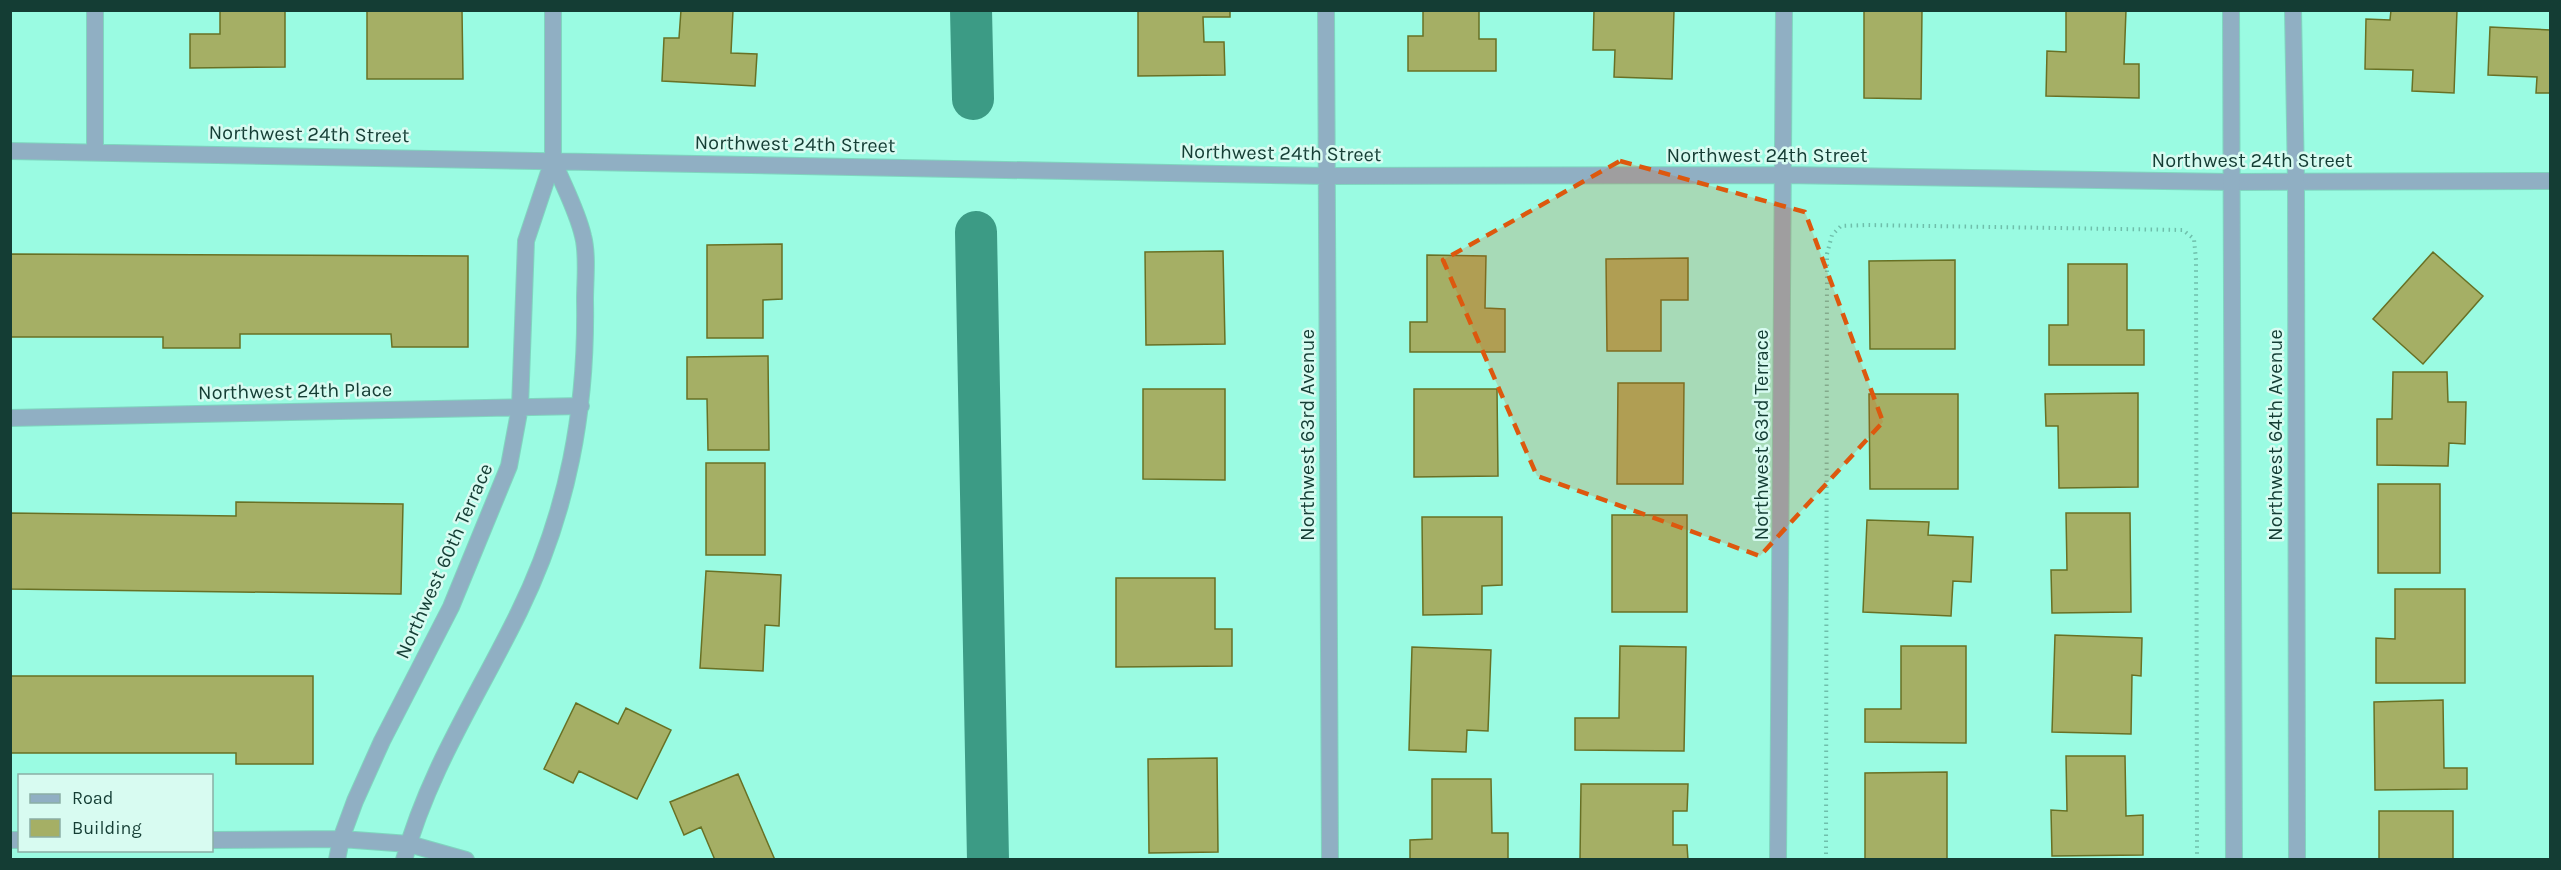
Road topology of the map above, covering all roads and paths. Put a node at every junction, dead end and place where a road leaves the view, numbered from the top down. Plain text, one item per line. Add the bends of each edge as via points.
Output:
1 (94, 10) edge
2 (553, 10) edge
3 (1326, 10) edge
4 (1784, 10) edge
5 (2231, 10) edge
6 (2293, 10) edge
7 (10, 151) edge
8 (95, 151) junction
9 (553, 160) junction
10 (1784, 175) junction
11 (1327, 176) junction
12 (2550, 181) edge
13 (2230, 182) junction
14 (2296, 182) junction
15 (581, 406) junction
16 (520, 407) junction
17 (10, 418) edge
18 (341, 839) junction
19 (213, 840) edge
20 (407, 852) edge
21 (337, 860) edge
22 (466, 860) edge
23 (1330, 860) edge
24 (1778, 860) edge
25 (1826, 860) edge
26 (2197, 860) edge
27 (2234, 860) edge
28 (2297, 860) edge

1 - 8 street
2 - 9 street, Northwest 60th Terrace
3 - 11 street, Northwest 63rd Avenue
4 - 10 street, Northwest 63rd Terrace
5 - 13 street
6 - 14 street, Northwest 64th Avenue
7 - 8 street, Northwest 24th Street
8 - 9 street, Northwest 24th Street
9 - 11 street, Northwest 24th Street
9 - 15 street, Northwest 60th Terrace via 584,237 586,344
9 - 16 street, Northwest 60th Terrace via 526,242
10 - 11 street, Northwest 24th Street
10 - 13 street, Northwest 24th Street
10 - 24 street, Northwest 63rd Terrace
11 - 23 street, Northwest 63rd Avenue
12 - 14 street, Northwest 24th Street
13 - 14 street, Northwest 24th Street
13 - 27 street
14 - 28 street, Northwest 64th Avenue
15 - 16 street, Northwest 24th Place
15 - 20 street, Northwest 60th Terrace via 571,469 549,544 452,740
16 - 17 street, Northwest 24th Place
16 - 18 street, Northwest 60th Terrace via 509,466 451,607 382,741
18 - 19 street
18 - 20 street
18 - 21 street, Northwest 60th Terrace
20 - 22 street
25 - 26 path via 1827,254 1832,235 1841,226 1867,225 2183,230 2194,239

